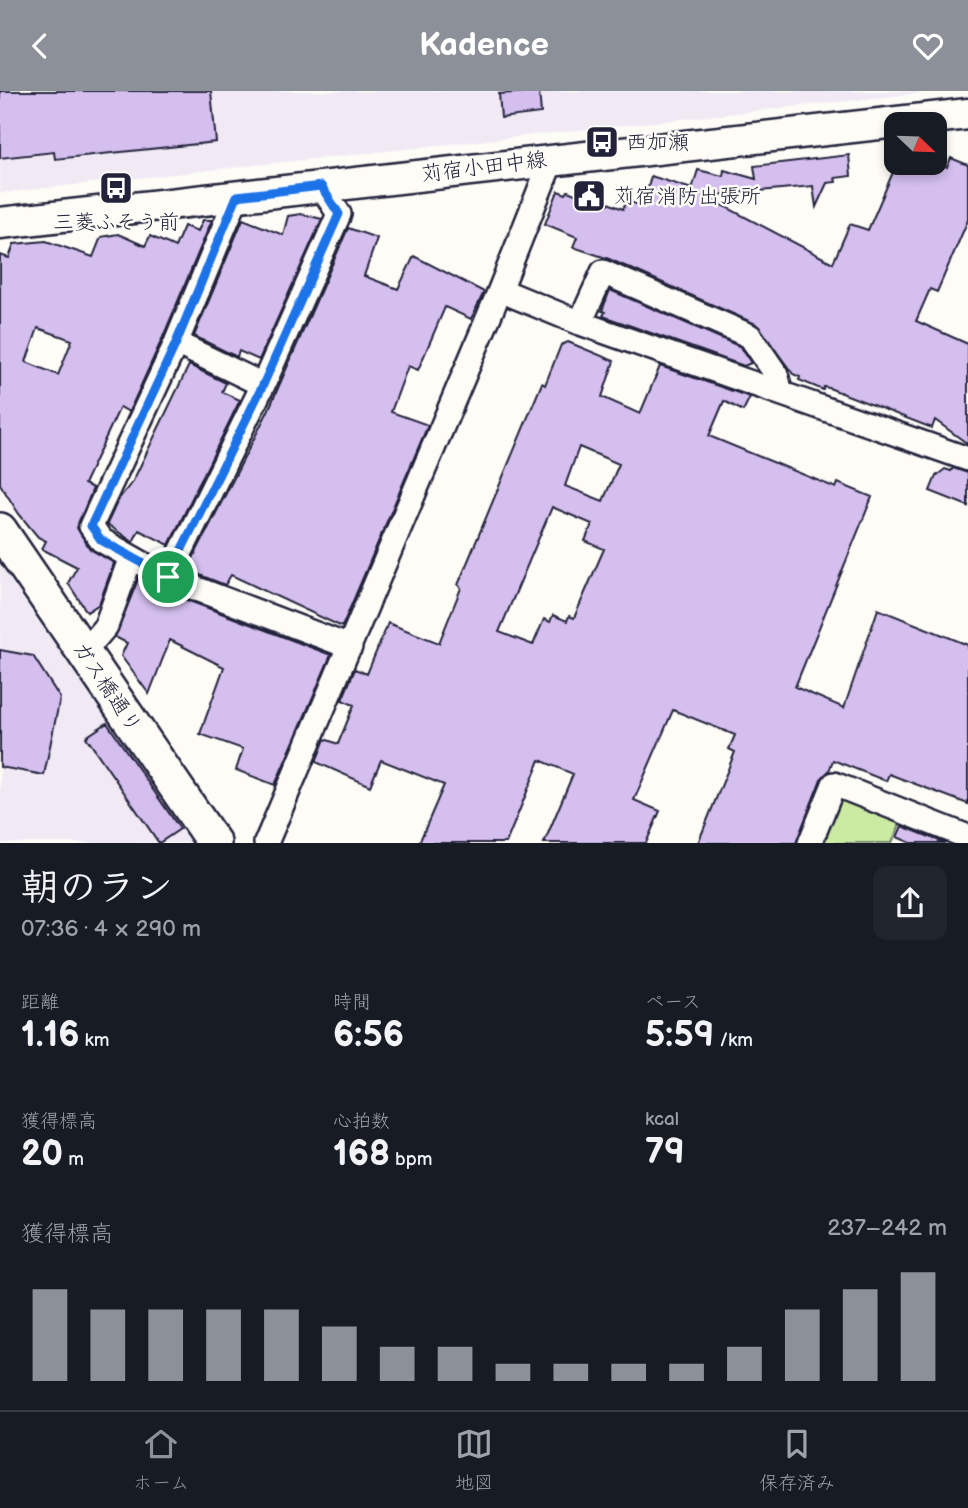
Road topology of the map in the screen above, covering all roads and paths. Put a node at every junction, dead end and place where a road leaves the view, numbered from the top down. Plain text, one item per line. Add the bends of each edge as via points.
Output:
1 (968, 114) edge
2 (552, 159) junction
3 (321, 186) junction
4 (237, 196) junction
5 (0, 223) edge
6 (500, 290) junction
7 (580, 323) junction
8 (176, 343) junction
9 (263, 385) junction
10 (781, 393) junction
11 (968, 459) edge
12 (0, 530) edge
13 (131, 557) junction
14 (168, 577) junction
15 (349, 647) junction
16 (83, 653) junction
17 (968, 837) edge
18 (214, 843) edge
19 (266, 843) edge
20 (810, 843) edge

1 - 2 street, 苅宿小田中線
2 - 3 street, 苅宿小田中線
2 - 6 street
3 - 4 street, 苅宿小田中線
3 - 9 street via 339,214
4 - 5 street, 苅宿小田中線
4 - 8 street
6 - 7 street
6 - 15 street
7 - 10 street
7 - 10 street via 603,272 750,336 776,374
8 - 9 street
8 - 13 street via 91,526 101,540
9 - 14 street
10 - 11 street
12 - 16 main road, ガス橋通り
13 - 14 street
13 - 16 street via 106,625
14 - 15 street
15 - 19 street
16 - 18 main road, ガス橋通り
17 - 20 street via 834,784

